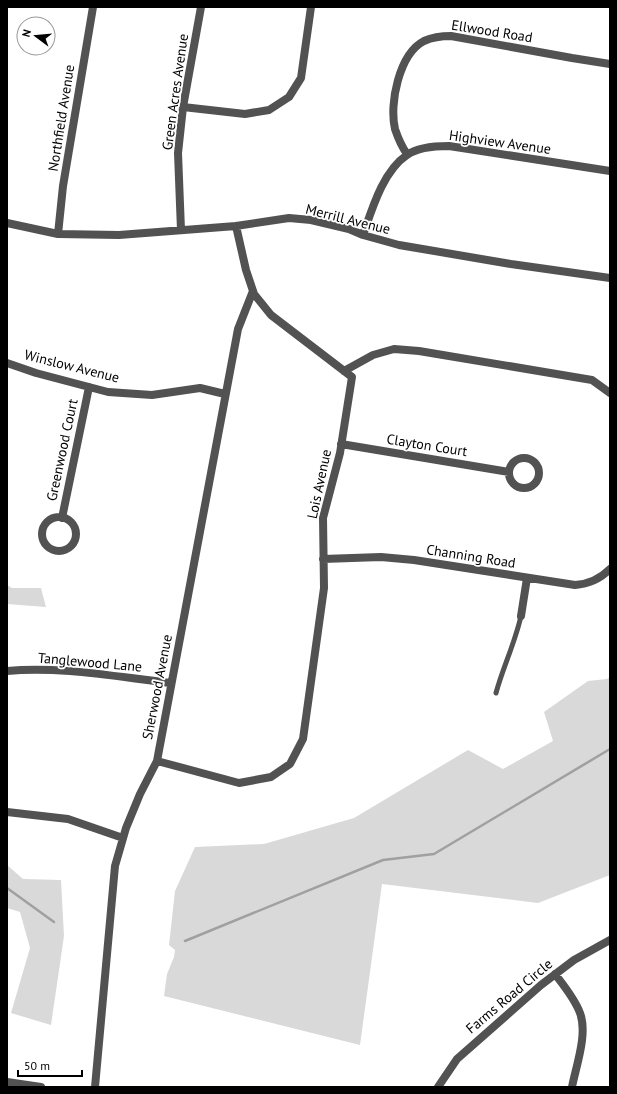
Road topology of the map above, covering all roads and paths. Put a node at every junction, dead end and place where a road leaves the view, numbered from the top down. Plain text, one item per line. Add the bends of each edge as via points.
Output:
1 (93, 7) edge
2 (201, 7) edge
3 (311, 7) edge
4 (610, 64) edge
5 (183, 107) junction
6 (407, 154) junction
7 (610, 171) edge
8 (7, 224) edge
9 (236, 226) junction
10 (181, 230) junction
11 (58, 234) junction
12 (363, 235) junction
13 (610, 278) edge
14 (253, 291) junction
15 (7, 363) edge
16 (344, 371) junction
17 (89, 387) junction
18 (610, 393) edge
19 (226, 394) junction
20 (341, 444) junction
21 (509, 472) dead end
22 (62, 518) junction
23 (324, 559) junction
24 (610, 569) edge
25 (527, 578) junction
26 (521, 616) joint
27 (7, 670) edge
28 (171, 683) junction
29 (496, 693) dead end
30 (157, 761) junction
31 (7, 812) edge
32 (123, 838) junction
33 (610, 940) edge
34 (555, 974) junction
35 (7, 1082) edge
36 (31, 1086) edge
37 (41, 1087) edge
38 (95, 1087) edge
39 (438, 1087) edge
40 (572, 1087) edge

1 - 11 street, Northfield Avenue via 65,171
2 - 5 street, Green Acres Avenue
3 - 5 street via 301,78 289,97 268,110 245,114
4 - 6 street, Ellwood Road via 451,36 424,41 411,52 401,69 393,110 395,129
5 - 10 street, Green Acres Avenue via 178,153
6 - 7 street, Highview Avenue via 434,146 449,146
6 - 12 street, Highview Avenue via 391,171 382,186
8 - 11 street, Merrill Avenue
9 - 10 street, Merrill Avenue
9 - 12 street, Merrill Avenue via 289,218 334,225
9 - 14 street
10 - 11 street, Merrill Avenue via 119,235
12 - 13 street, Merrill Avenue via 399,245
14 - 16 street via 271,315
14 - 19 street, Sherwood Avenue via 238,329
15 - 17 street, Winslow Avenue
16 - 18 street via 373,355 394,349 419,351 592,380
16 - 20 street, Lois Avenue via 352,377
17 - 19 street, Winslow Avenue via 108,392 152,395 200,388
17 - 22 street, Greenwood Court
19 - 28 street, Sherwood Avenue
20 - 21 street, Clayton Court
20 - 23 street, Lois Avenue via 323,518
22 - 22 street, Greenwood Court via 50,520 44,529 47,546 56,551 67,550 76,537 71,522
23 - 25 street, Channing Road via 381,557 414,560
23 - 30 street, Lois Avenue via 324,588 303,739 290,764 271,777 239,783
24 - 25 street, Channing Road via 595,581 575,586
25 - 26 street
26 - 29 lane
27 - 28 street, Tanglewood Lane via 69,671
28 - 30 street, Sherwood Avenue
30 - 32 street, Sherwood Avenue via 140,794
31 - 32 street via 68,820
32 - 38 street, Sherwood Avenue via 115,866
33 - 34 street, Farms Road Circle
34 - 39 street, Farms Road Circle via 457,1059
34 - 40 street via 573,999 583,1024
35 - 36 street
36 - 37 street

